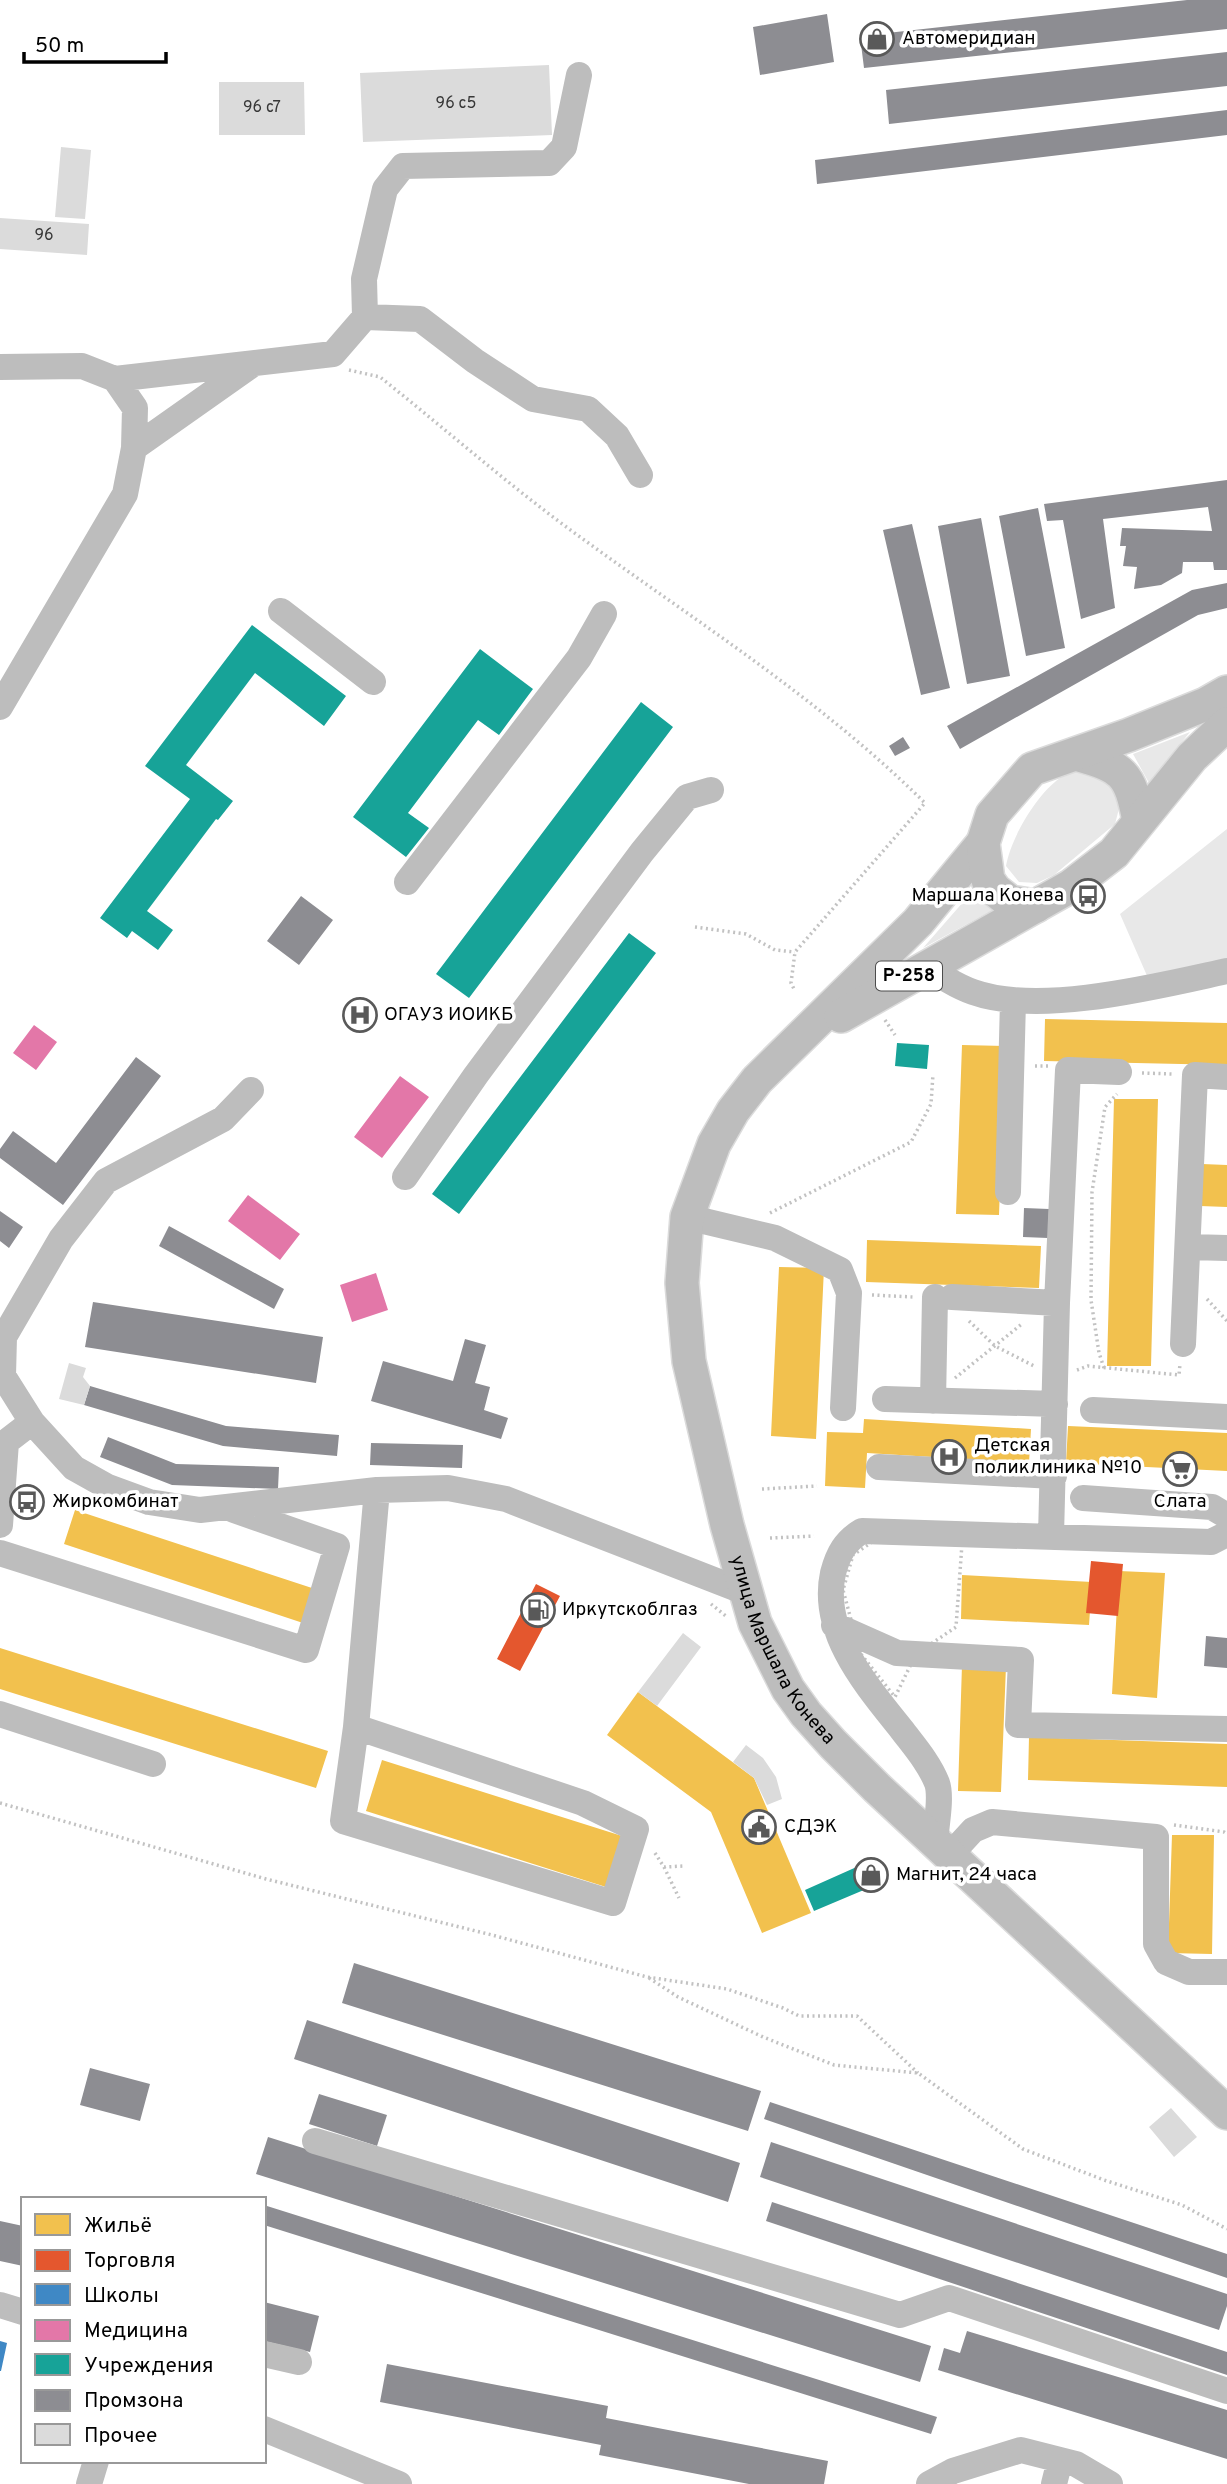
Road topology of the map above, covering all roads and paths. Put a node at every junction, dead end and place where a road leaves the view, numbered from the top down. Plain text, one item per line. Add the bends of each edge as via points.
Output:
1 (579, 75) dead end
2 (365, 317) junction
3 (255, 363) junction
4 (0, 367) edge
5 (354, 369) dead end
6 (115, 379) junction
7 (134, 448) junction
8 (640, 475) dead end
9 (281, 611) dead end
10 (604, 614) dead end
11 (373, 682) dead end
12 (0, 707) edge
13 (1220, 707) edge
14 (1076, 754) junction
15 (711, 790) dead end
16 (1139, 821) junction
17 (983, 843) junction
18 (407, 882) dead end
19 (1036, 906) junction
20 (695, 927) dead end
21 (795, 952) junction
22 (926, 966) junction
23 (1227, 971) edge
24 (794, 989) dead end
25 (1013, 1001) junction
26 (885, 1020) dead end
27 (895, 1035) dead end
28 (787, 1052) junction
29 (1119, 1072) joint
30 (933, 1074) dead end
31 (1195, 1075) junction
32 (1227, 1077) edge
33 (251, 1090) dead end
34 (1105, 1107) dead end
35 (405, 1177) dead end
36 (1008, 1192) dead end
37 (687, 1217) junction
38 (737, 1230) junction
39 (1189, 1247) junction
40 (1227, 1248) edge
41 (886, 1296) dead end
42 (944, 1297) junction
43 (1210, 1301) dead end
44 (1057, 1303) junction
45 (968, 1320) dead end
46 (1027, 1320) dead end
47 (1227, 1321) edge
48 (1182, 1344) dead end
49 (995, 1346) junction
50 (1104, 1368) junction
51 (1040, 1369) dead end
52 (1075, 1371) dead end
53 (1, 1373) edge
54 (1179, 1375) dead end
55 (941, 1392) junction
56 (885, 1399) dead end
57 (1055, 1404) junction
58 (843, 1408) dead end
59 (1093, 1410) dead end
60 (1227, 1418) edge
61 (32, 1422) junction
62 (879, 1467) dead end
63 (1054, 1476) junction
64 (817, 1486) dead end
65 (762, 1489) dead end
66 (377, 1490) junction
67 (1083, 1498) dead end
68 (225, 1507) junction
69 (1227, 1516) edge
70 (0, 1525) edge
71 (1227, 1534) edge
72 (814, 1536) dead end
73 (1051, 1536) junction
74 (770, 1538) dead end
75 (0, 1553) edge
76 (745, 1592) junction
77 (844, 1629) junction
78 (916, 1654) junction
79 (0, 1714) edge
80 (356, 1727) junction
81 (1227, 1729) edge
82 (153, 1764) dead end
83 (0, 1803) edge
84 (1227, 1834) edge
85 (1156, 1837) junction
86 (942, 1849) junction
87 (655, 1853) dead end
88 (684, 1866) dead end
89 (664, 1867) junction
90 (679, 1898) dead end
91 (1227, 1972) edge
92 (647, 1977) junction
93 (918, 2073) junction
94 (1227, 2113) edge
95 (315, 2141) dead end
96 (1227, 2229) edge
97 (0, 2305) edge
98 (21, 2311) edge
99 (266, 2354) edge
100 (299, 2362) dead end
101 (1227, 2391) edge
102 (266, 2430) edge
103 (95, 2463) edge
104 (1057, 2472) edge
105 (964, 2475) edge
106 (89, 2484) edge
107 (399, 2484) edge
108 (929, 2484) edge
109 (1110, 2484) edge

1 - 2 street via 564,147 549,163 404,166 385,189 364,279
2 - 3 street via 333,354
2 - 8 street via 420,319 533,399 588,409 617,436
3 - 6 street
3 - 7 street
4 - 6 street via 82,366
5 - 21 path via 380,377 557,519 789,686 873,752 925,803
6 - 7 street via 135,408
7 - 12 street via 125,494
9 - 11 street
10 - 18 street via 579,658
13 - 14 main road, Р-258
13 - 16 main road, Р-258 via 1192,757
14 - 16 main road via 1109,763 1129,781
14 - 17 main road, Р-258 via 1032,769 992,815
15 - 35 street via 687,797 642,852
16 - 19 main road, Р-258 via 1115,853
17 - 19 main road via 988,880 995,890 1010,902
17 - 28 main road, Р-258 via 918,922
19 - 22 main road, Р-258
20 - 21 path via 746,934 775,950
21 - 24 path
22 - 25 street via 974,992
22 - 28 main road, Р-258
23 - 25 street via 1063,1000
25 - 36 street
26 - 27 path
28 - 37 main road, улица Маршала Конева via 733,1111 714,1144
29 - 31 path
29 - 44 street via 1068,1070
30 - 38 path via 931,1104 911,1142
31 - 32 street
31 - 39 street
33 - 53 street via 223,1119 106,1181 61,1239 4,1337
34 - 50 path via 1092,1192 1091,1300
37 - 38 street
37 - 76 main road, улица Маршала Конева via 682,1283 690,1361
38 - 58 street via 775,1238 839,1270 849,1293
39 - 40 street
39 - 48 street
41 - 42 path
42 - 44 street
42 - 55 street
43 - 47 path
44 - 57 street
45 - 49 path
46 - 49 path
49 - 51 path
49 - 55 path
50 - 52 path via 1088,1366
50 - 54 path
53 - 61 street
55 - 56 street
55 - 57 street
57 - 63 street
59 - 60 street
61 - 68 street via 74,1468 108,1487 149,1502 200,1510
61 - 70 street via 6,1442
62 - 63 street
63 - 73 street
64 - 65 path
66 - 68 street
66 - 76 street via 448,1488 506,1499
66 - 80 street
67 - 69 street via 1212,1507
68 - 75 street via 337,1546 306,1650
71 - 73 street via 1211,1542
72 - 74 path
73 - 77 street via 862,1531 837,1556 831,1584
76 - 86 main road, улица Маршала Конева via 770,1656 806,1714 832,1745
77 - 78 street via 897,1653
77 - 78 path via 895,1697
77 - 78 path via 842,1590 853,1555 875,1541 962,1544 956,1627
77 - 86 street via 864,1681 926,1760 938,1787
78 - 81 street via 1021,1660 1018,1725
79 - 82 street
80 - 80 street via 344,1821 613,1903 636,1829 583,1803
83 - 92 path via 266,1879
84 - 85 path via 1174,1825
85 - 86 street via 992,1822
85 - 91 street via 1156,1944 1166,1962 1189,1972
86 - 94 main road, улица Маршала Конева
87 - 89 path
88 - 89 path
89 - 90 path
92 - 93 path via 678,1997 834,2065
92 - 93 path via 727,1989 799,2016 857,2016
93 - 96 path via 1023,2149 1182,2206
95 - 101 street via 900,2315 949,2298
97 - 98 street
99 - 100 street
102 - 107 street
103 - 106 street
104 - 105 street via 1021,2450
104 - 109 street via 1076,2464
105 - 108 street via 953,2470

